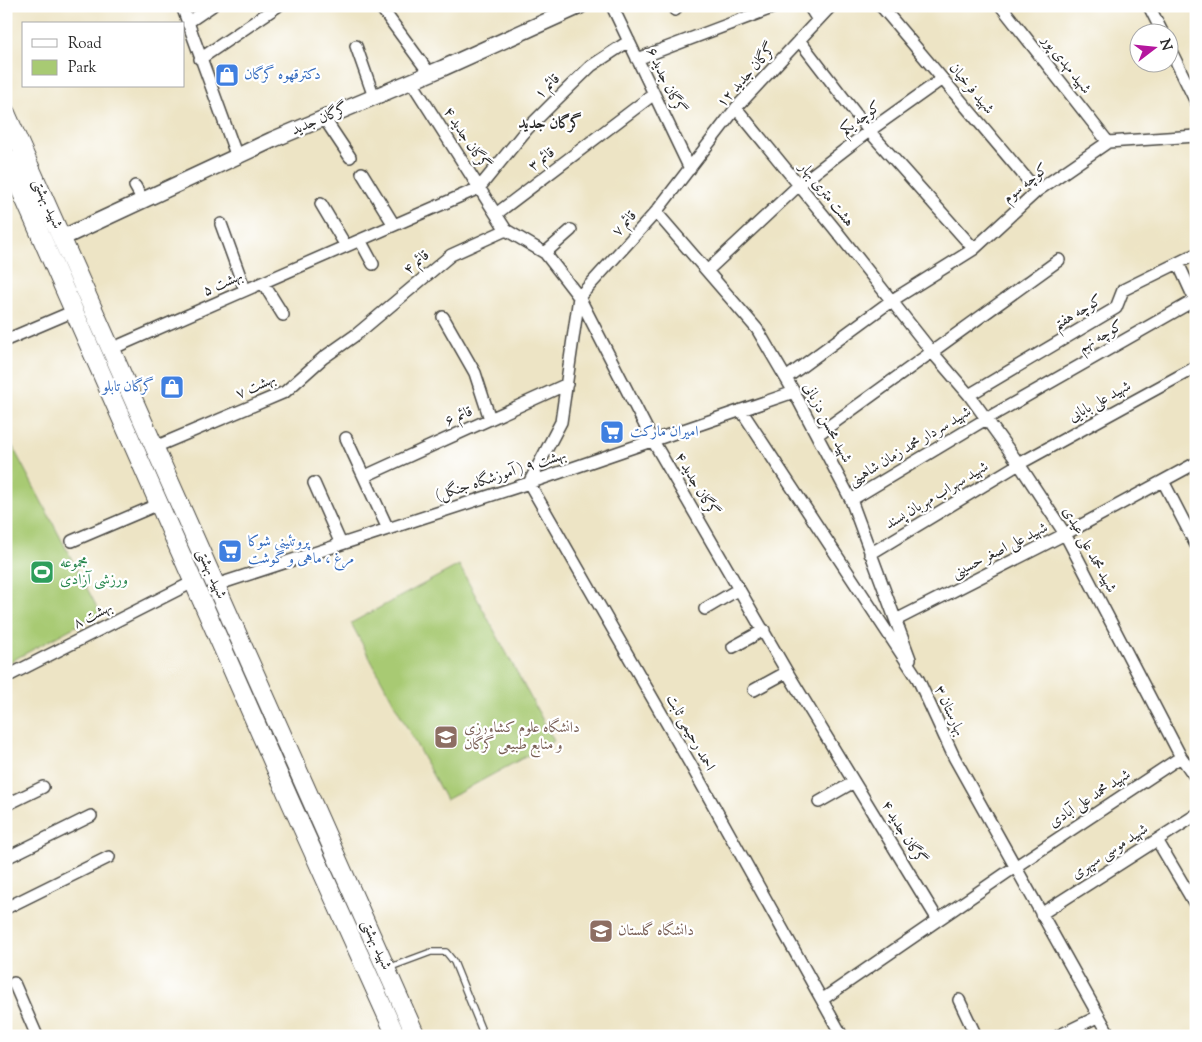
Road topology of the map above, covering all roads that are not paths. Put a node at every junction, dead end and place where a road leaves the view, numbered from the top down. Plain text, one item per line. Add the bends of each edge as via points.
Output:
1 (182, 6) edge
2 (212, 6) edge
3 (278, 6) edge
4 (380, 6) edge
5 (580, 6) edge
6 (612, 6) edge
7 (777, 6) edge
8 (809, 6) edge
9 (831, 6) edge
10 (881, 6) edge
11 (1001, 6) edge
12 (1149, 6) edge
13 (818, 20) junction
14 (186, 21) junction
15 (1157, 22) edge
16 (799, 40) junction
17 (629, 41) junction
18 (356, 46) dead end
19 (200, 59) junction
20 (637, 59) junction
21 (1180, 69) edge
22 (430, 74) junction
23 (942, 79) junction
24 (411, 82) junction
25 (654, 94) junction
26 (374, 97) junction
27 (1196, 102) edge
28 (736, 108) junction
29 (324, 118) junction
30 (8, 122) edge
31 (869, 131) junction
32 (1196, 136) edge
33 (1108, 142) junction
34 (6, 157) edge
35 (237, 157) junction
36 (350, 157) dead end
37 (690, 169) junction
38 (362, 173) dead end
39 (799, 185) junction
40 (135, 186) dead end
41 (479, 188) junction
42 (1037, 191) junction
43 (143, 200) junction
44 (321, 204) dead end
45 (656, 212) junction
46 (496, 214) junction
47 (221, 224) dead end
48 (394, 225) junction
49 (506, 230) junction
50 (571, 230) dead end
51 (62, 238) junction
52 (360, 240) junction
53 (346, 246) junction
54 (974, 249) junction
55 (545, 253) junction
56 (1196, 254) edge
57 (1059, 260) dead end
58 (1178, 263) junction
59 (373, 264) dead end
60 (708, 271) junction
61 (262, 283) junction
62 (245, 290) junction
63 (579, 297) junction
64 (892, 301) junction
65 (74, 311) junction
66 (283, 315) dead end
67 (443, 317) dead end
68 (356, 334) joint
69 (6, 340) edge
70 (111, 349) junction
71 (932, 352) junction
72 (1196, 367) edge
73 (786, 378) junction
74 (566, 384) junction
75 (794, 392) junction
76 (970, 395) junction
77 (742, 410) junction
78 (490, 419) junction
79 (986, 420) junction
80 (816, 435) junction
81 (346, 438) dead end
82 (653, 441) junction
83 (155, 447) junction
84 (1196, 463) edge
85 (1019, 464) junction
86 (365, 476) junction
87 (1163, 481) junction
88 (314, 483) dead end
89 (530, 483) junction
90 (850, 500) junction
91 (159, 504) junction
92 (388, 528) junction
93 (1065, 534) junction
94 (72, 541) dead end
95 (341, 544) junction
96 (1196, 545) edge
97 (870, 554) junction
98 (194, 582) junction
99 (216, 585) junction
100 (739, 589) junction
101 (705, 609) dead end
102 (896, 620) junction
103 (764, 630) junction
104 (732, 646) dead end
105 (787, 672) junction
106 (6, 677) edge
107 (918, 679) junction
108 (754, 690) dead end
109 (1182, 757) junction
110 (1196, 778) edge
111 (854, 782) junction
112 (43, 787) dead end
113 (819, 802) dead end
114 (6, 805) edge
115 (1196, 815) edge
116 (91, 816) dead end
117 (1157, 840) junction
118 (332, 847) junction
119 (315, 856) junction
120 (109, 857) dead end
121 (6, 858) edge
122 (1015, 867) junction
123 (1196, 906) edge
124 (6, 908) edge
125 (1041, 914) junction
126 (938, 920) junction
127 (386, 969) junction
128 (14, 983) dead end
129 (823, 999) junction
130 (958, 1000) dead end
131 (1099, 1016) junction
132 (37, 1036) edge
133 (396, 1036) edge
134 (416, 1036) edge
135 (484, 1036) edge
136 (842, 1036) edge
137 (976, 1036) edge
138 (1058, 1036) edge
139 (1110, 1036) edge

1 - 14 street
2 - 14 street
3 - 19 street
4 - 22 street
5 - 22 main road, گرگان جدید
6 - 17 street, گرگان جدید ۶
7 - 20 street
8 - 13 street
9 - 13 street, گرگان جدید ۱۲
10 - 23 street, شهید فرخیان
11 - 33 street, شهید مهدی پور
12 - 15 street
13 - 16 street, گرگان جدید ۱۲
14 - 19 street
16 - 28 street, گرگان جدید ۱۲
16 - 31 street
17 - 20 street, گرگان جدید ۶
17 - 41 street, ۱ قائم via 591,66 554,101
18 - 26 street
19 - 35 street
20 - 25 street, گرگان جدید ۶
21 - 27 street
22 - 24 main road, گرگان جدید
23 - 31 street, کوچه یکم
23 - 42 street, شهید فرخیان
24 - 26 main road, گرگان جدید
24 - 41 street, گرگان جدید ۴
25 - 37 street, گرگان جدید ۶
25 - 46 street, ۳ قائم
26 - 29 main road, گرگان جدید
28 - 37 street, گرگان جدید ۱۲
28 - 39 street, هشت متری بهار
29 - 35 main road, گرگان جدید
29 - 36 street
30 - 51 main road, شهید بهشتی
31 - 39 street, کوچه یکم
31 - 54 street
32 - 33 street
33 - 42 street, کوچه سوم
34 - 65 main road, شهید بهشتی
35 - 43 main road, گرگان جدید
37 - 45 street, ۷ قائم
38 - 48 street
39 - 60 street, کوچه یکم
39 - 64 street, هشت متری بهار
40 - 43 street
41 - 46 street, گرگان جدید ۴
41 - 48 street, بهشت ۵
42 - 54 street, کوچه سوم
43 - 51 main road, گرگان جدید
44 - 53 street
45 - 60 street, شهید محسن دزیانی
45 - 63 street, ۷ قائم
46 - 49 street, گرگان جدید ۴
47 - 62 street
48 - 52 street, بهشت ۵
49 - 55 street, گرگان جدید ۴
49 - 68 street, قائم ۴ via 451,255
50 - 55 street
51 - 70 main road, شهید بهشتی
52 - 53 street, بهشت ۵
52 - 59 street
53 - 61 street, بهشت ۵
54 - 64 street, کوچه سوم
55 - 63 street, گرگان جدید ۴
56 - 58 street, کوچه هفتم
57 - 71 street
58 - 76 street, کوچه هفتم via 1123,290 1116,308
58 - 79 street, کوچه نهم via 1195,300
60 - 73 street, شهید محسن دزیانی via 757,329
61 - 62 street, بهشت ۵
61 - 66 street
62 - 70 street, بهشت ۵
63 - 74 street
63 - 82 street, گرگان جدید ۴
64 - 71 street, هشت متری بهار
64 - 73 street, کوچه سوم
65 - 69 street
65 - 91 main road, شهید بهشتی
67 - 78 street via 475,373
68 - 83 street, بهشت ۷ via 285,392
70 - 83 main road, شهید بهشتی
71 - 76 street, شهید محمد علی عیدی
71 - 80 street
72 - 85 street, شهید علی بابایی
73 - 75 street, شهید محسن دزیانی
74 - 78 street, قائم ۶
74 - 89 street via 561,422
75 - 77 street, بهشت ۹ ( آموزشگاه جنگل)
75 - 80 street, شهید محسن دزیانی
76 - 79 street, شهید محمد علی عیدی
77 - 82 street, بهشت ۹ ( آموزشگاه جنگل)
77 - 107 street, بهارستان ۳
78 - 86 street, قائم ۶
79 - 85 street, شهید محمد علی عیدی
79 - 90 street, شهید سردار محمد زمان شاهینی
80 - 90 street, شهید محسن دزیانی
81 - 86 street
82 - 89 street, بهشت ۹ ( آموزشگاه جنگل)
82 - 100 street, گرگان جدید ۴
83 - 99 main road, شهید بهشتی
84 - 87 street, شهید علی اصغر حسینی
85 - 93 street, شهید محمد علی عیدی
85 - 97 street, شهید سهراب مهربان پسند
86 - 92 street
87 - 93 street, شهید علی اصغر حسینی
87 - 96 street
88 - 95 street
89 - 92 street, بهشت ۹ ( آموزشگاه جنگل)
89 - 129 street, احمد رحیمی ثابت
90 - 97 street, شهید محسن دزیانی
91 - 94 street
91 - 98 main road, شهید بهشتی
92 - 95 street, بهشت ۹ ( آموزشگاه جنگل)
93 - 102 street, شهید علی اصغر حسینی
93 - 109 street, شهید محمد علی عیدی
95 - 99 street, بهشت ۹ ( آموزشگاه جنگل)
97 - 102 street, شهید محسن دزیانی
98 - 106 street, ۸ بهشت
98 - 119 main road, شهید بهشتی
99 - 118 main road, شهید بهشتی
100 - 101 street
100 - 103 street, گرگان جدید ۴
102 - 107 street, شهید محسن دزیانی
103 - 104 street
103 - 105 street, گرگان جدید ۴
105 - 108 street
105 - 111 street, گرگان جدید ۴
107 - 122 street, بهارستان ۳ via 954,757
109 - 110 street, شهید محمد علی عیدی
109 - 122 street, شهید محمد علی آبادی
111 - 113 street
111 - 126 street, گرگان جدید ۴
112 - 114 street
115 - 117 street, شهید موسی سپهری
116 - 121 street
117 - 123 street
117 - 125 street, شهید موسی سپهری
118 - 119 main road
118 - 127 main road, شهید بهشتی
119 - 133 main road, شهید بهشتی
120 - 124 street
122 - 125 street, بهارستان ۳
122 - 126 street, شهید محمد علی آبادی
125 - 131 street, بهارستان ۳
126 - 129 street, شهید محمد علی آبادی
127 - 134 main road, شهید بهشتی
127 - 135 lane via 431,952 446,952 454,962
128 - 132 street
129 - 136 street, احمد رحیمی ثابت
130 - 137 street
131 - 138 street
131 - 139 street, بهارستان ۳

